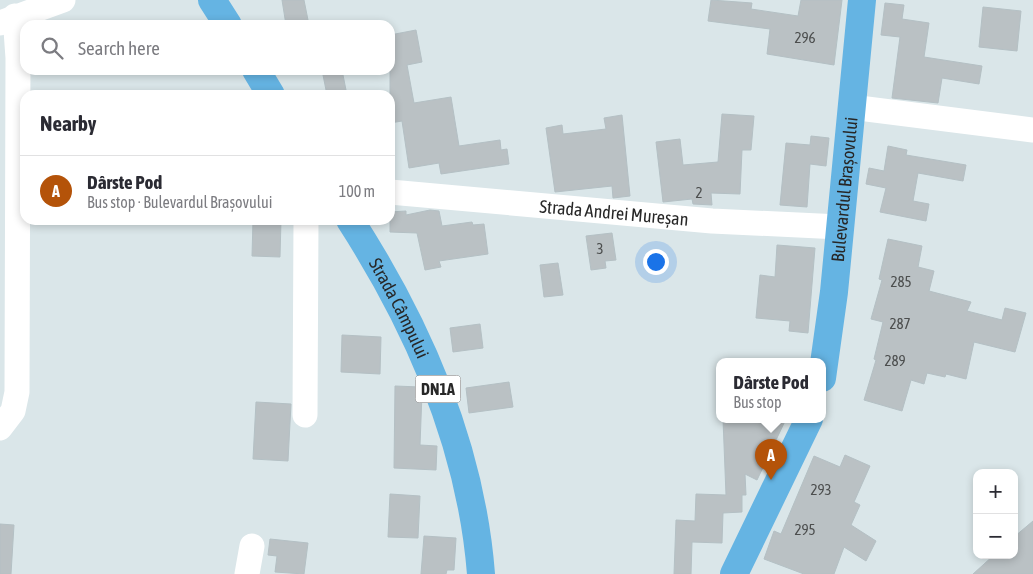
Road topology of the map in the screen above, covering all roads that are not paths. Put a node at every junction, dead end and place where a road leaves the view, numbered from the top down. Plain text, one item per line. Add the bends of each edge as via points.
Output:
1 (63, 0) edge
2 (212, 0) edge
3 (862, 0) edge
4 (8, 19) edge
5 (225, 20) edge
6 (259, 75) edge
7 (268, 90) edge
8 (851, 107) junction
9 (1033, 130) edge
10 (395, 192) edge
11 (306, 225) edge
12 (353, 225) edge
13 (840, 227) junction
14 (825, 358) edge
15 (305, 415) dead end
16 (807, 423) edge
17 (0, 428) edge
18 (252, 546) dead end
19 (247, 574) edge
20 (482, 574) edge
21 (734, 574) edge

1 - 4 street
2 - 5 main road
3 - 8 main road, Bulevardul Brașovului
4 - 17 street via 18,58 18,392 13,411
6 - 7 main road
8 - 9 street
8 - 13 main road, Bulevardul Brașovului
10 - 13 street, Strada Andrei Mureșan via 712,220
11 - 15 street
12 - 20 main road, Strada Câmpului / DN1A via 412,330 450,419 473,504
13 - 14 main road, Bulevardul Brașovului
16 - 21 main road
18 - 19 street

